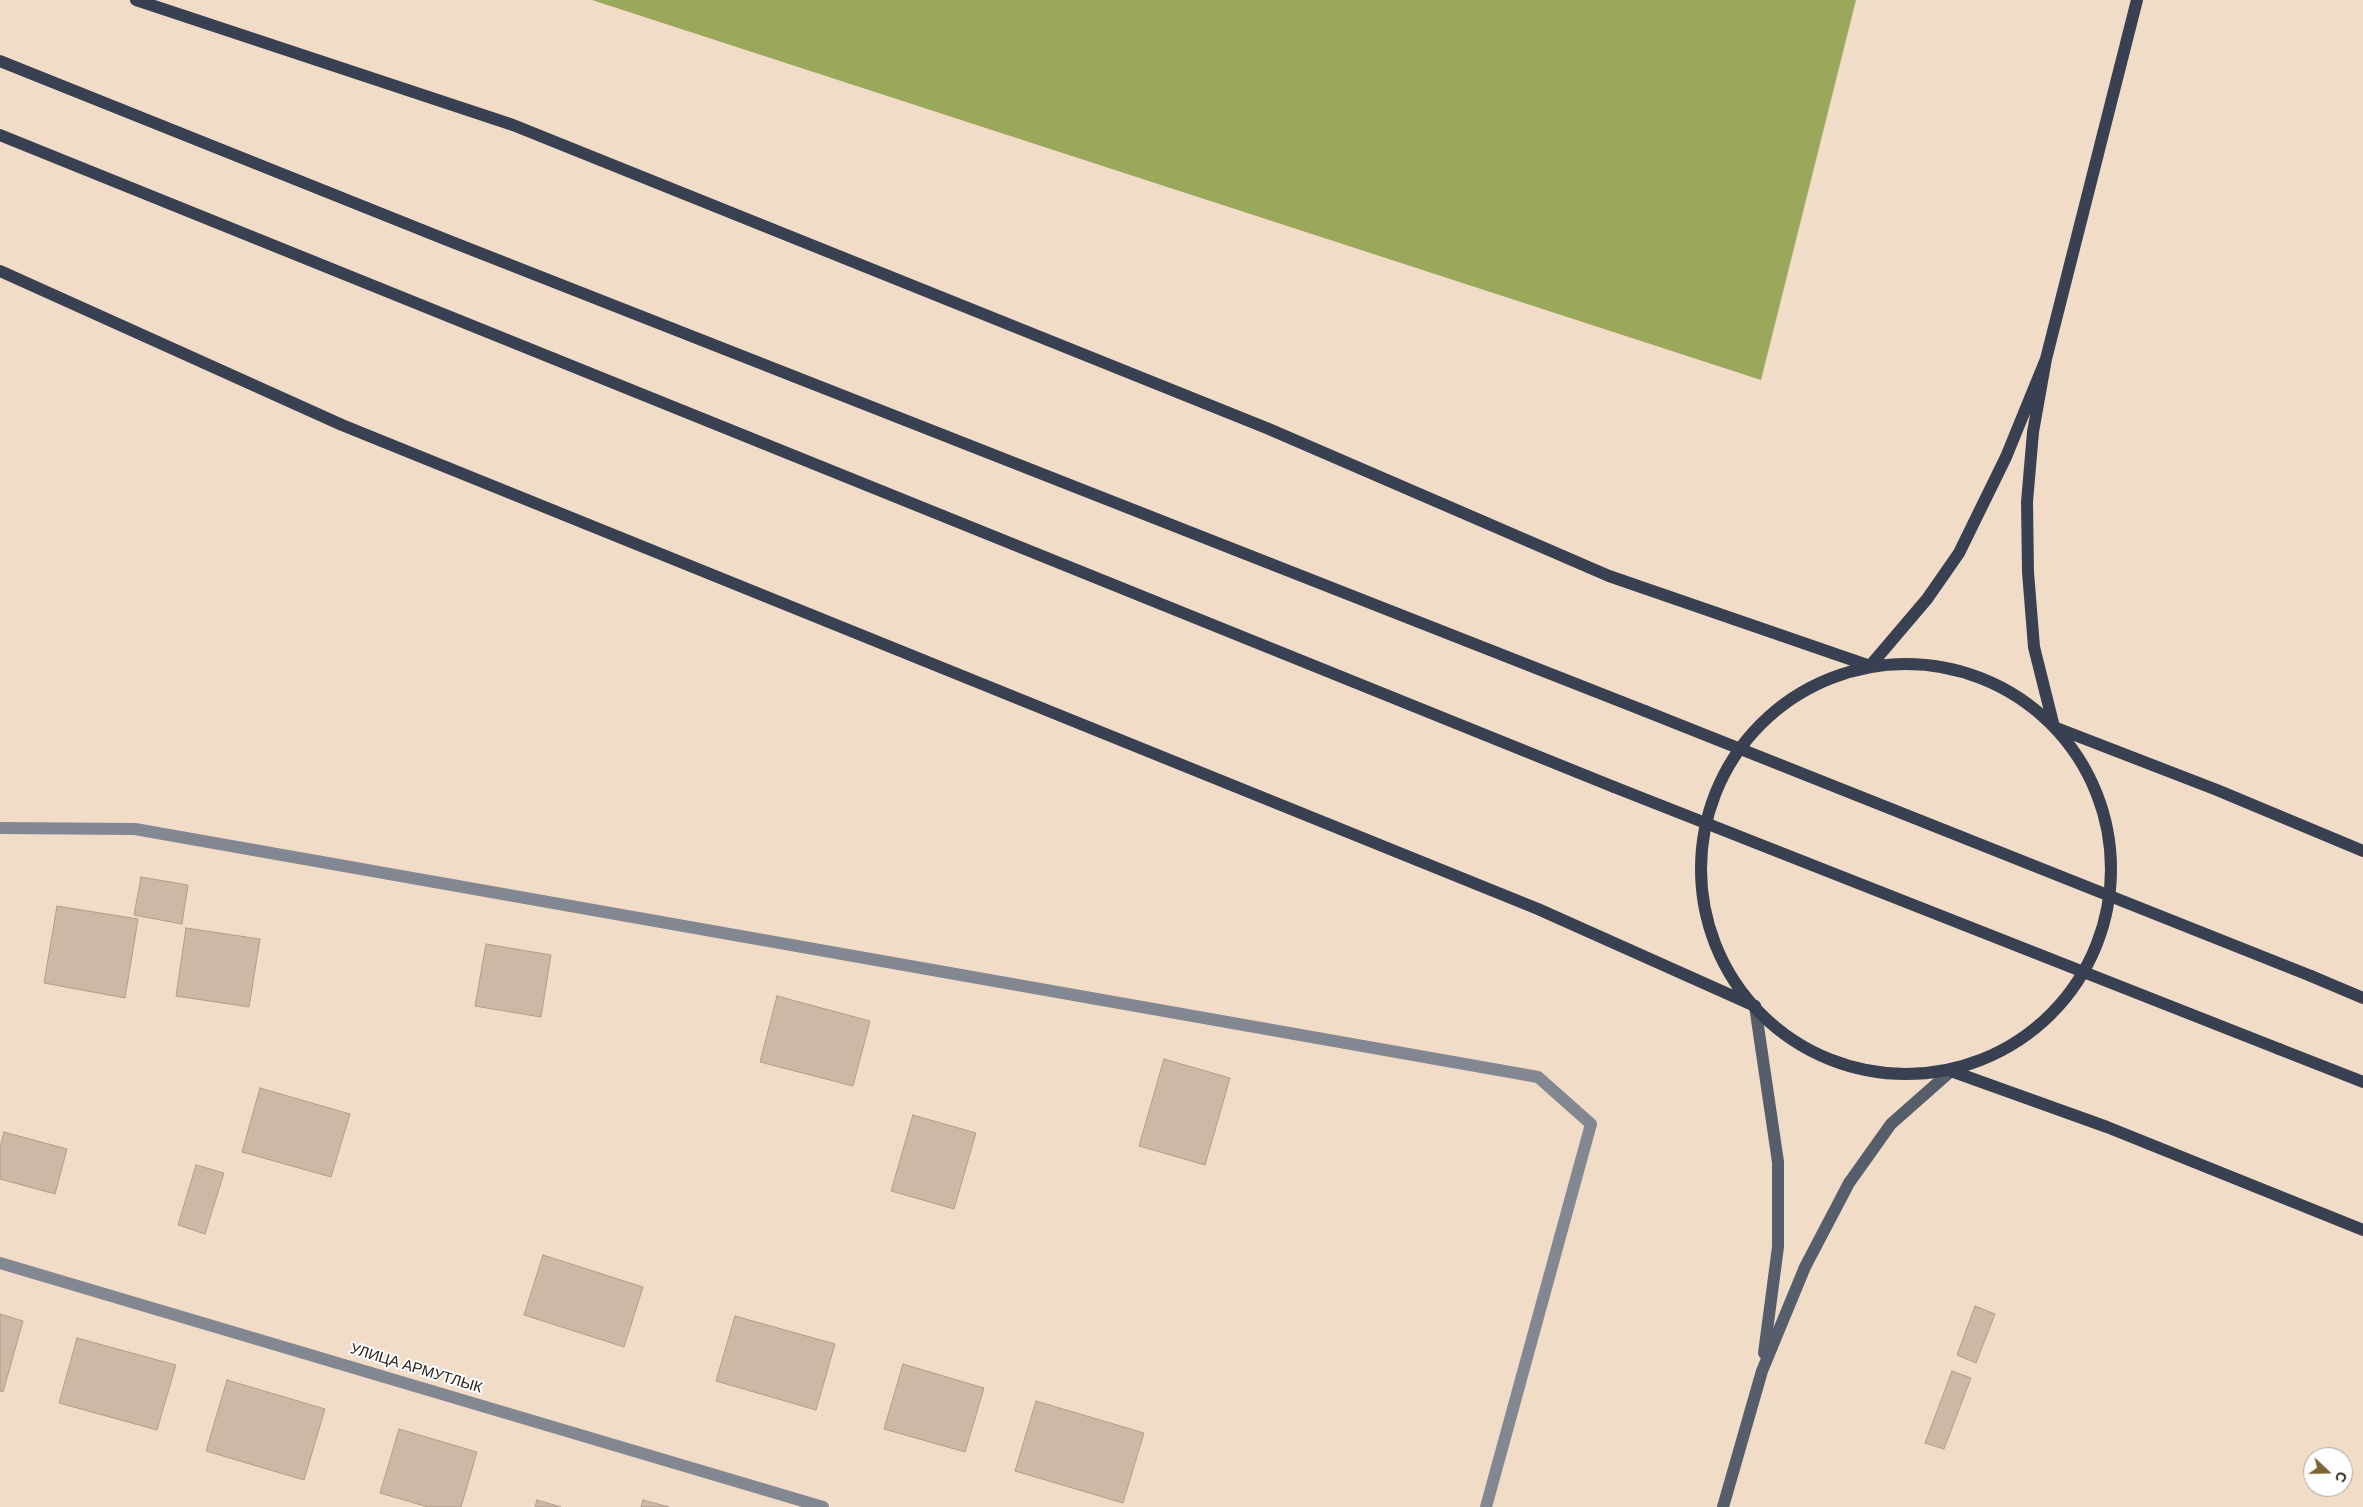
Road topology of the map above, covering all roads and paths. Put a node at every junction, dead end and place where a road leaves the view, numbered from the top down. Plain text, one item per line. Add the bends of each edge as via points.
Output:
1 (136, 0) edge
2 (2137, 0) edge
3 (0, 61) edge
4 (0, 135) edge
5 (0, 271) edge
6 (2046, 359) junction
7 (1870, 666) junction
8 (2054, 727) junction
9 (0, 828) edge
10 (2363, 851) edge
11 (2363, 998) edge
12 (1755, 1006) junction
13 (1950, 1071) junction
14 (2363, 1082) edge
15 (2363, 1230) edge
16 (0, 1263) edge
17 (1762, 1371) junction
18 (823, 1507) edge
19 (1486, 1507) edge
20 (1723, 1507) edge

1 - 7 main road via 513,124 1269,429 1609,576
2 - 6 main road
3 - 11 main road, bridge
4 - 14 main road, bridge via 1614,787
5 - 12 main road via 342,425 1538,909
6 - 7 main road via 2006,457 1959,553 1928,600
6 - 8 main road via 2033,432 2028,572 2034,647
7 - 8 main road via 1930,664 1989,680 2040,713
7 - 12 main road via 1818,682 1760,722 1720,780 1701,847 1705,917 1732,982
8 - 10 main road
8 - 13 main road via 2071,746 2097,792 2110,844 2110,897 2096,948 2069,994 2032,1032 1986,1059
9 - 19 street via 135,829 1538,1077 1591,1124
12 - 13 main road via 1778,1032 1830,1062 1890,1076
12 - 17 main road via 1778,1162 1778,1247
13 - 15 main road via 2107,1127
13 - 17 main road via 1891,1124 1849,1183 1805,1267
16 - 18 street, УЛИЦА АРМУТЛЫК
17 - 20 main road

